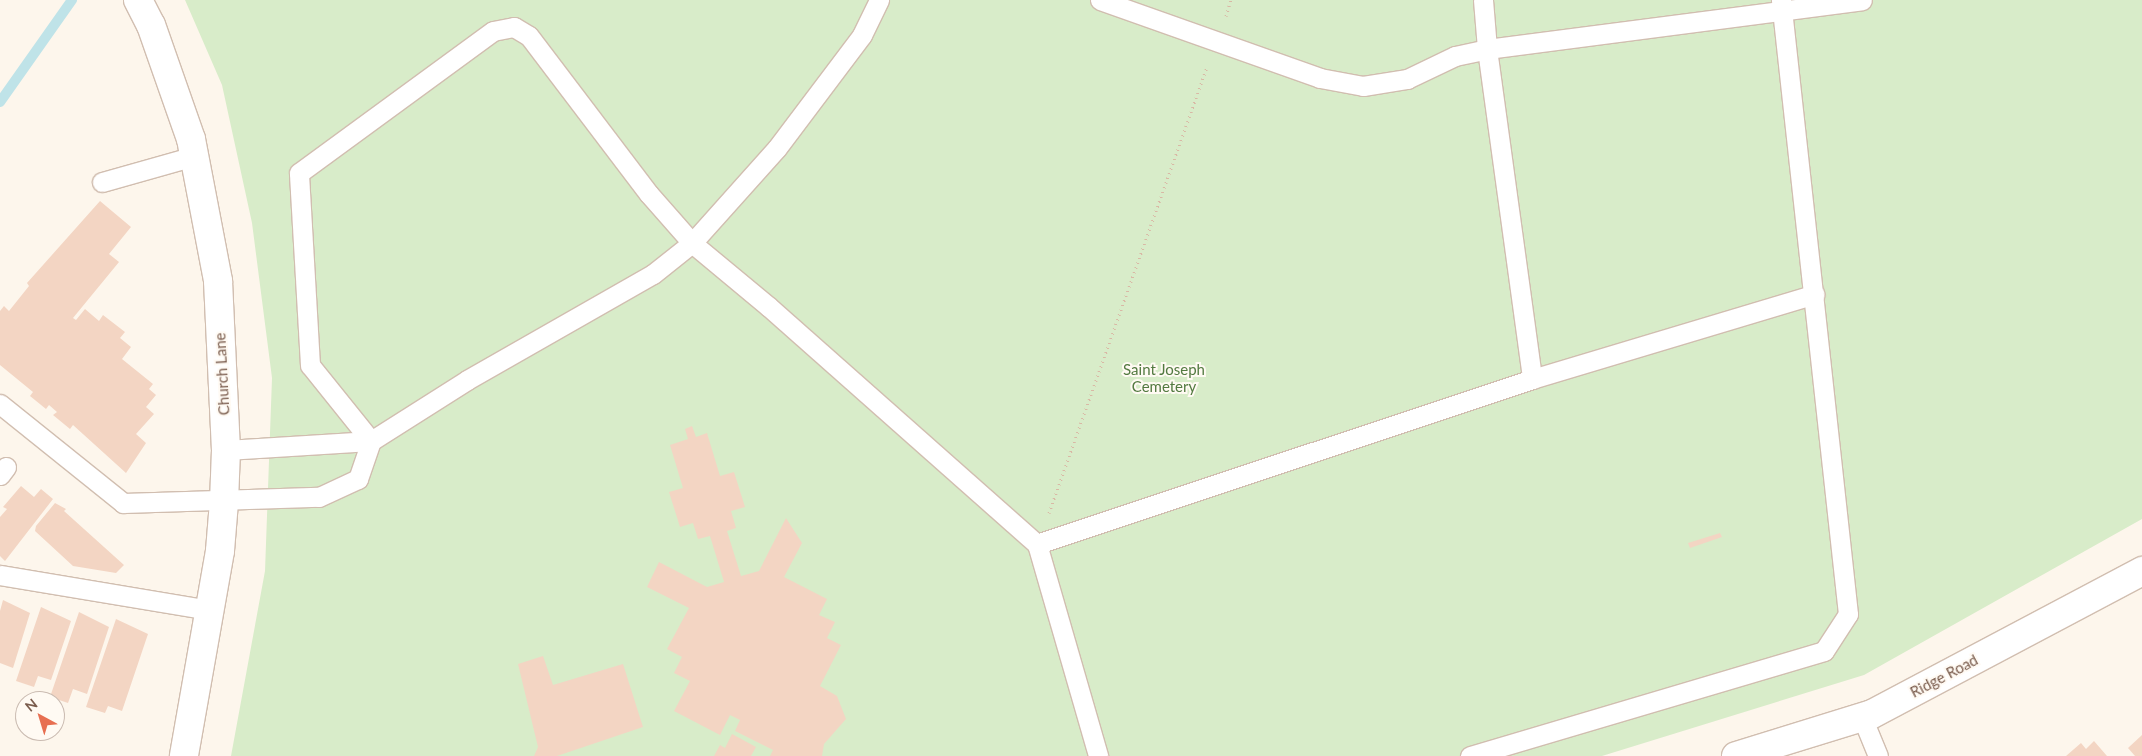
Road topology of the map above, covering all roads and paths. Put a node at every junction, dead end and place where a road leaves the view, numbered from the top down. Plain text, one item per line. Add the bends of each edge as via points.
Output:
1 (138, 0) edge
2 (879, 0) edge
3 (1100, 0) edge
4 (1232, 0) edge
5 (1483, 0) edge
6 (1862, 0) edge
7 (1782, 6) edge
8 (1216, 42) junction
9 (1487, 50) junction
10 (194, 156) junction
11 (102, 182) dead end
12 (692, 243) junction
13 (1815, 294) junction
14 (1532, 378) junction
15 (0, 404) edge
16 (371, 442) junction
17 (226, 450) junction
18 (224, 502) junction
19 (1037, 544) junction
20 (2142, 571) edge
21 (0, 574) edge
22 (210, 610) junction
23 (1862, 717) junction
24 (184, 756) edge
25 (1098, 756) edge
26 (1470, 756) edge
27 (1736, 756) edge
28 (1878, 756) edge

1 - 10 street, Church Lane via 151,25
2 - 12 lane via 862,34 777,148
3 - 8 lane
4 - 8 path
5 - 9 lane
6 - 7 lane
7 - 9 lane
7 - 13 lane
8 - 9 lane via 1320,78 1363,86 1407,79 1455,56
8 - 19 path
9 - 14 lane
10 - 11 lane
10 - 17 street, Church Lane via 218,281
12 - 16 lane via 653,274 467,380
12 - 16 lane via 649,194 529,36 514,27 493,31 299,173 310,365
12 - 19 lane
13 - 14 lane
13 - 26 lane via 1848,614 1824,651
14 - 19 lane
15 - 18 lane via 123,503
16 - 17 lane
16 - 18 lane via 358,479 319,497
17 - 18 street, Church Lane
18 - 22 street, Church Lane
19 - 25 lane
20 - 23 street, Ridge Road
21 - 22 lane
22 - 24 street, Church Lane
23 - 27 street, Ridge Road
23 - 28 lane

